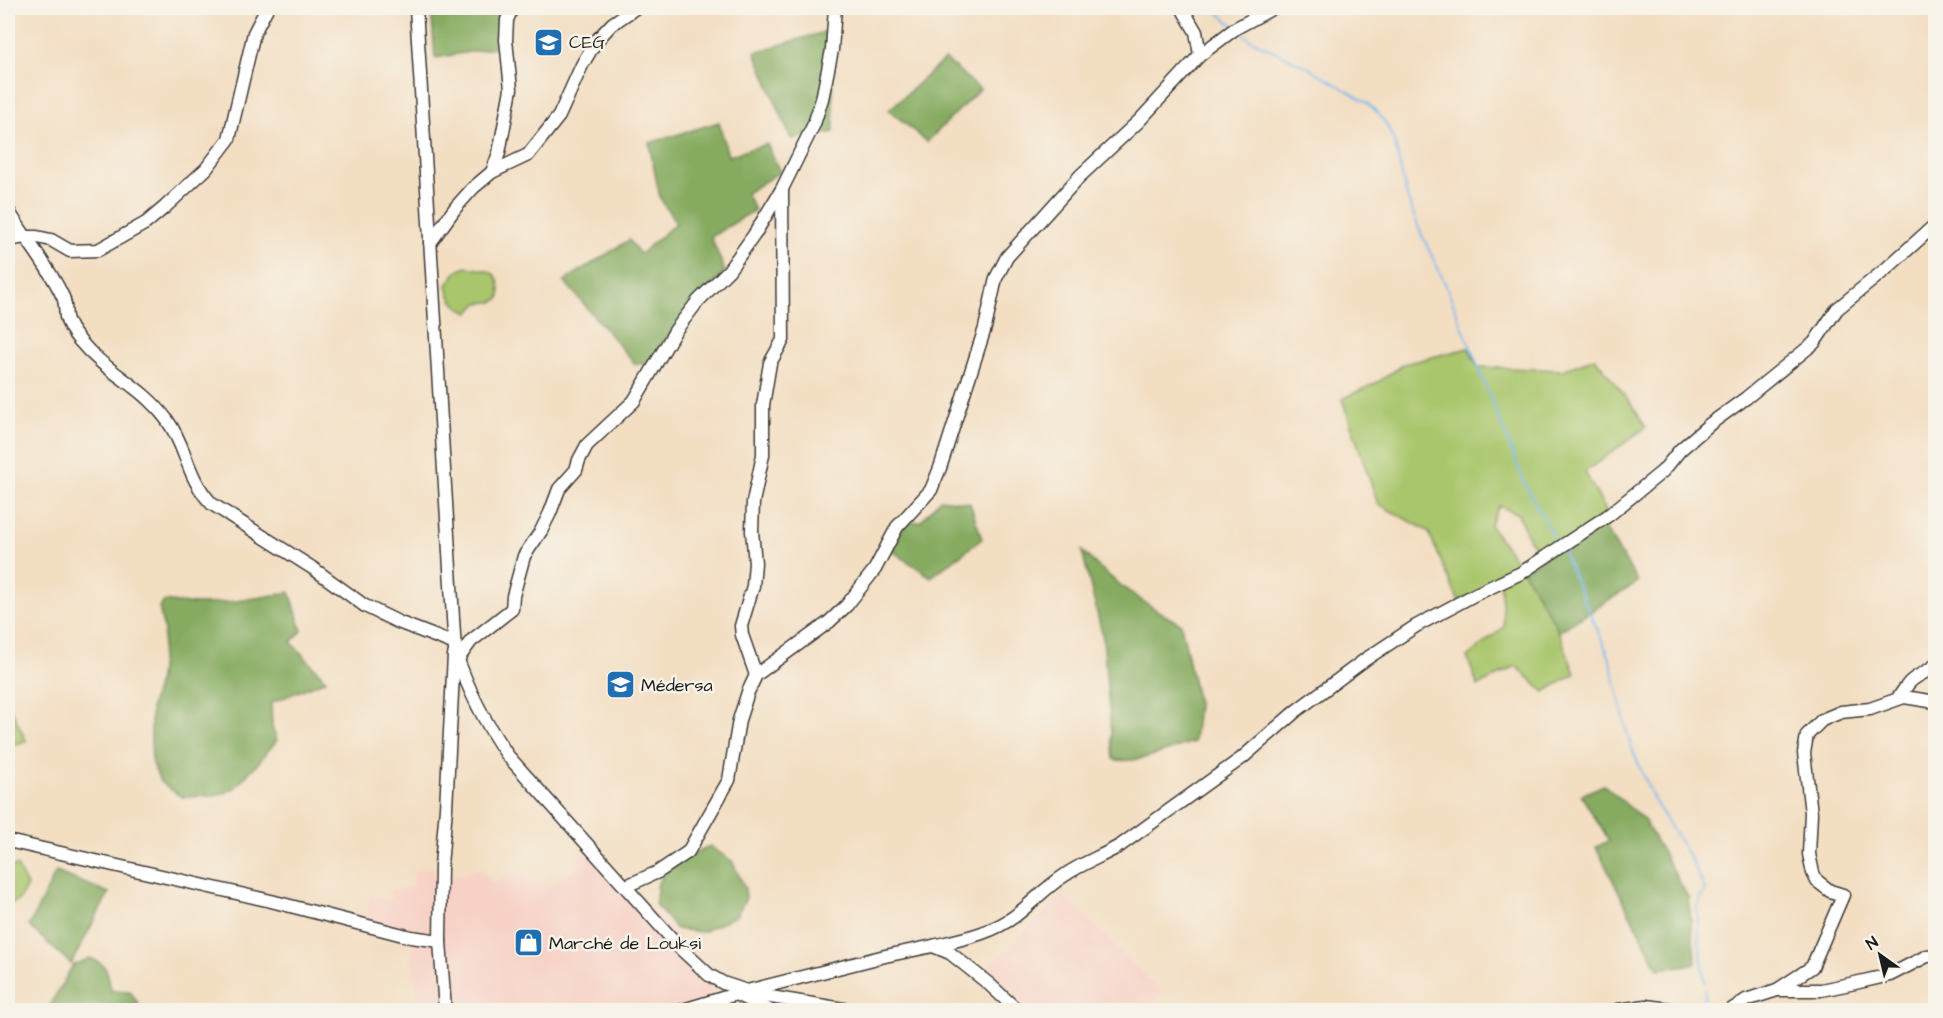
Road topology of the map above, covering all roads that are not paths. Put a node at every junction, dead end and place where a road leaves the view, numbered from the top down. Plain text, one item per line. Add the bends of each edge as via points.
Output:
1 (267, 8) edge
2 (416, 8) edge
3 (512, 8) edge
4 (635, 8) edge
5 (836, 8) edge
6 (1182, 8) edge
7 (1273, 8) edge
8 (1200, 55) junction
9 (492, 172) junction
10 (782, 189) junction
11 (8, 210) edge
12 (1935, 224) edge
13 (25, 237) junction
14 (8, 240) edge
15 (430, 243) junction
16 (456, 651) junction
17 (1935, 664) edge
18 (756, 675) junction
19 (1898, 698) junction
20 (1935, 702) edge
21 (8, 841) edge
22 (626, 886) junction
23 (440, 941) junction
24 (933, 946) junction
25 (1935, 955) edge
26 (1777, 990) junction
27 (742, 992) junction
28 (445, 1011) edge
29 (683, 1011) edge
30 (770, 1011) edge
31 (849, 1011) edge
32 (1017, 1011) edge
33 (1618, 1011) edge
34 (1677, 1011) edge
35 (1731, 1011) edge

1 - 13 street via 254,33 229,139 206,169 146,223 98,249 70,251 51,240
2 - 15 street
3 - 9 street via 506,40 512,89
4 - 9 street via 596,41 559,116 528,155
5 - 10 street via 822,99
6 - 8 street via 1196,32
7 - 8 street via 1236,28
8 - 18 street via 1006,257 996,278 985,328 931,489 897,528 874,569 847,605
9 - 15 street via 456,207
10 - 16 street via 729,270 675,331 634,401 587,445 524,556 512,609
10 - 18 street via 783,340 771,363 763,405 763,455 753,502 753,586 741,626
11 - 13 street
12 - 24 street via 1837,309 1814,343 1710,424 1660,474 1609,515 1521,573 1416,626 1366,659 1234,764 1122,844 1052,883 1015,916 975,936
13 - 14 street
13 - 16 street via 64,297 66,320 71,328 102,363 132,384 169,422 191,475 212,504 365,606
15 - 16 street
16 - 22 street via 478,710 507,756
16 - 23 street via 441,865
17 - 19 street via 1909,682
18 - 22 street via 739,720 729,780 706,823 688,852 658,872
19 - 20 street
19 - 26 street via 1870,709 1841,712 1822,720 1807,735 1804,753 1813,873 1830,891 1843,895 1812,967
21 - 23 street
22 - 27 street via 709,975
23 - 28 street
24 - 27 street
24 - 32 street via 950,953
25 - 26 street via 1890,975 1855,983 1821,990
26 - 35 street via 1746,1000
27 - 29 street
27 - 30 street
27 - 31 street
33 - 34 street via 1646,1006

